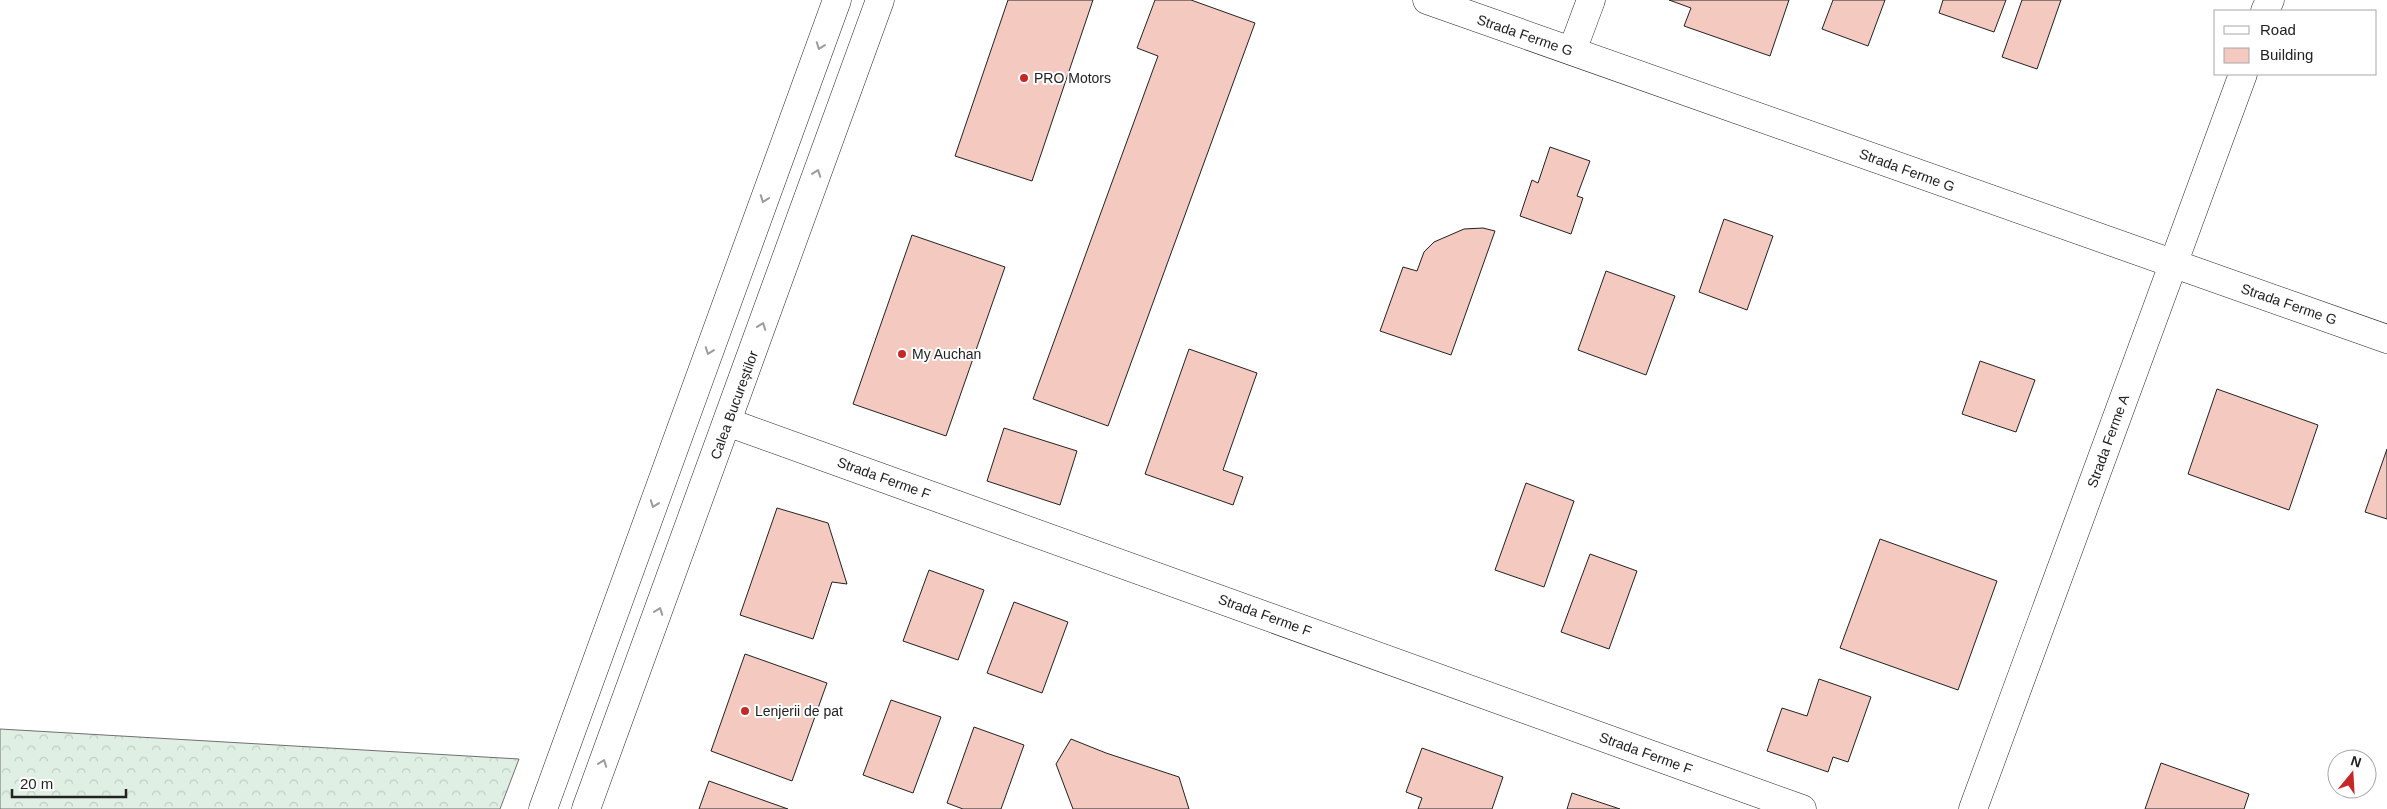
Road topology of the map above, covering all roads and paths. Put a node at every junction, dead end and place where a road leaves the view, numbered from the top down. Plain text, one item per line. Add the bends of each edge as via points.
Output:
1 (837, 0) edge
2 (880, 0) edge
3 (1427, 0) edge
4 (1590, 0) edge
5 (1572, 51) junction
6 (2242, 75) edge
7 (2173, 264) junction
8 (2387, 338) edge
9 (727, 422) junction
10 (544, 809) edge
11 (586, 809) edge
12 (1802, 809) edge
13 (1973, 809) edge

1 -> 10 main road
9 -> 2 main road, Calea Bucureștilor
3 - 5 main road, Strada Ferme G
4 - 5 main road
5 - 7 main road, Strada Ferme G
6 - 7 main road, Strada Ferme A
7 - 8 main road, Strada Ferme G
7 - 13 main road, Strada Ferme A
11 -> 9 main road, Calea Bucureștilor
9 - 12 main road, Strada Ferme F

